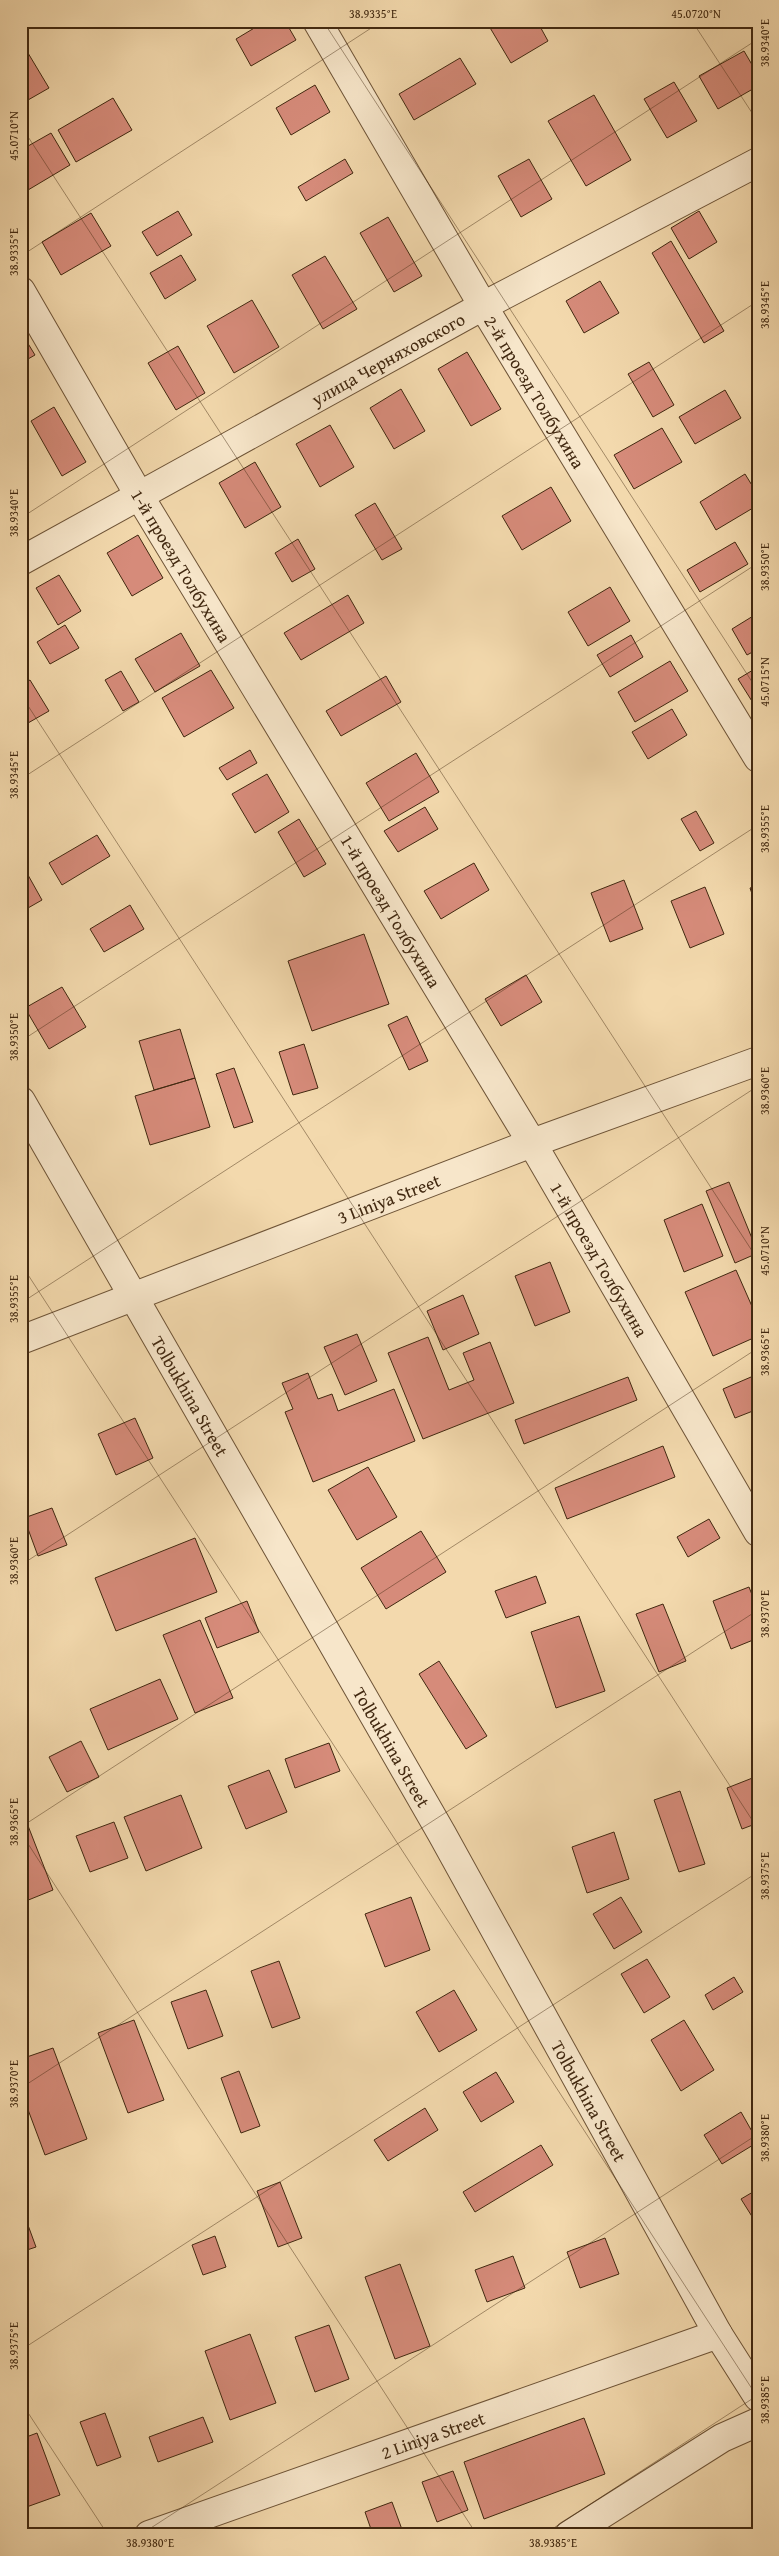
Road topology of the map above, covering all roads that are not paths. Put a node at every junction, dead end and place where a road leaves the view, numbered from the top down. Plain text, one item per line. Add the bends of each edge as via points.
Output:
1 (317, 21) edge
2 (758, 162) edge
3 (21, 291) edge
4 (483, 306) junction
5 (140, 497) junction
6 (21, 560) edge
7 (758, 758) edge
8 (758, 1061) edge
9 (21, 1101) edge
10 (532, 1143) junction
11 (136, 1297) junction
12 (21, 1340) edge
13 (758, 1532) edge
14 (718, 2334) junction
15 (758, 2397) edge
16 (758, 2422) edge
17 (149, 2535) edge
18 (569, 2535) edge

1 - 4 street, 2-й проезд Толбухина
2 - 4 street, улица Черняховского
3 - 5 street, 1-й проезд Толбухина
4 - 5 street, улица Черняховского
4 - 7 street, 2-й проезд Толбухина
5 - 6 street, улица Черняховского
5 - 10 street, 1-й проезд Толбухина
8 - 10 street, 3 Liniya Street
9 - 11 street, Tolbukhina Street
10 - 11 street, 3 Liniya Street
10 - 13 street, 1-й проезд Толбухина
11 - 12 street, 3 Liniya Street
11 - 14 street, Tolbukhina Street via 442,1834
14 - 15 street, Tolbukhina Street
14 - 17 street, 2 Liniya Street
16 - 18 street via 722,2438

